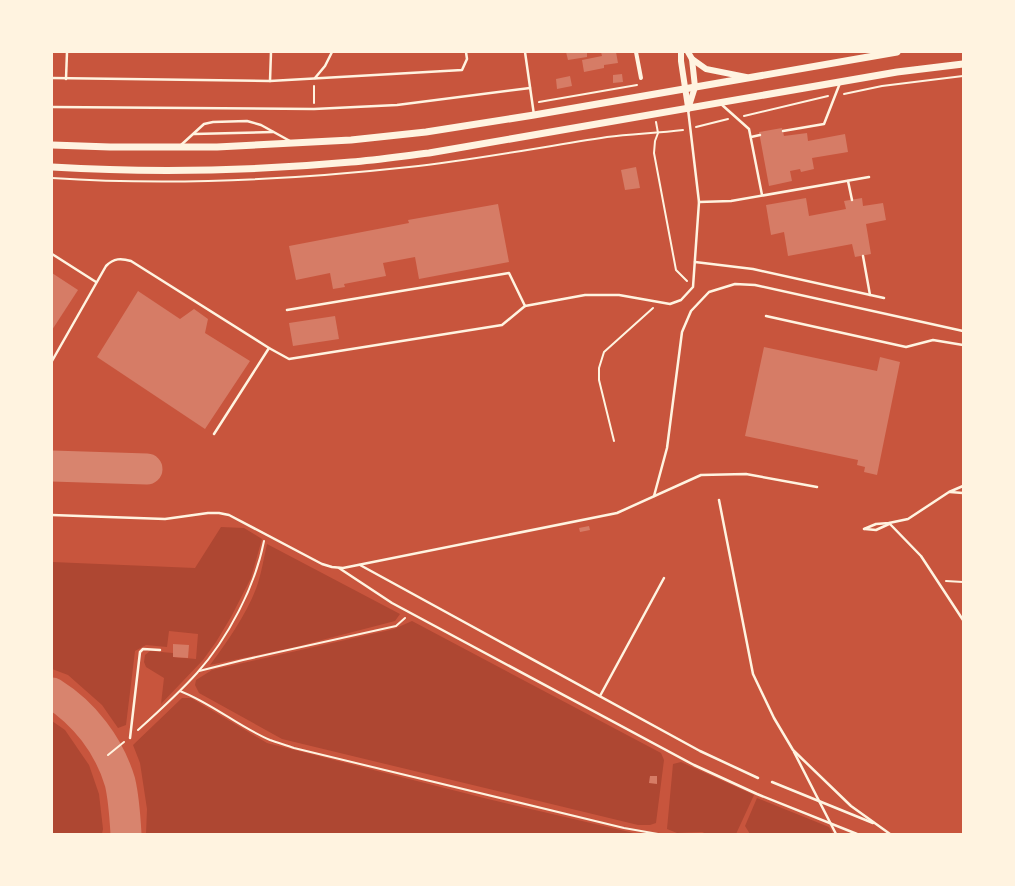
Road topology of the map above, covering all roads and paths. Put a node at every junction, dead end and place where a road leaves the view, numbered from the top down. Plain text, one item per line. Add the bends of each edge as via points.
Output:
1 (67, 52) edge
2 (271, 52) edge
3 (332, 52) edge
4 (466, 52) edge
5 (525, 52) edge
6 (636, 52) edge
7 (681, 52) edge
8 (688, 52) edge
9 (897, 52) edge
10 (692, 59) junction
11 (963, 64) edge
12 (963, 76) edge
13 (52, 78) edge
14 (641, 78) dead end
15 (750, 78) junction
16 (66, 79) junction
17 (314, 79) junction
18 (270, 81) junction
19 (840, 82) junction
20 (641, 84) dead end
21 (696, 87) junction
22 (530, 88) junction
23 (685, 89) junction
24 (836, 95) junction
25 (532, 103) junction
26 (721, 103) junction
27 (52, 107) edge
28 (314, 109) junction
29 (688, 109) junction
30 (534, 116) junction
31 (736, 118) junction
32 (689, 129) junction
33 (783, 131) dead end
34 (273, 132) junction
35 (670, 132) dead end
36 (658, 133) dead end
37 (194, 134) junction
38 (760, 135) dead end
39 (752, 137) junction
40 (296, 144) junction
41 (52, 145) edge
42 (178, 148) junction
43 (52, 167) edge
44 (869, 177) dead end
45 (848, 181) junction
46 (762, 195) junction
47 (852, 200) dead end
48 (699, 202) junction
49 (52, 254) edge
50 (863, 256) dead end
51 (696, 262) junction
52 (96, 282) junction
53 (693, 287) junction
54 (870, 295) junction
55 (884, 298) dead end
56 (659, 303) junction
57 (525, 306) junction
58 (287, 310) dead end
59 (766, 316) dead end
60 (963, 331) edge
61 (963, 346) edge
62 (269, 348) junction
63 (52, 360) edge
64 (214, 434) dead end
65 (614, 441) dead end
66 (963, 486) edge
67 (817, 487) dead end
68 (949, 492) junction
69 (963, 493) edge
70 (654, 496) junction
71 (719, 500) dead end
72 (52, 514) edge
73 (889, 523) junction
74 (266, 534) junction
75 (360, 564) junction
76 (337, 567) junction
77 (963, 574) edge
78 (664, 578) dead end
79 (937, 580) junction
80 (963, 582) edge
81 (411, 614) junction
82 (963, 620) edge
83 (160, 650) dead end
84 (198, 672) junction
85 (180, 691) junction
86 (600, 696) junction
87 (130, 738) junction
88 (793, 750) junction
89 (108, 755) dead end
90 (758, 778) dead end
91 (772, 782) dead end
92 (820, 802) junction
93 (831, 825) junction
94 (877, 825) junction
95 (658, 834) edge
96 (836, 834) edge
97 (857, 834) edge
98 (890, 834) edge

1 - 16 lane
2 - 18 lane
3 - 17 lane
4 - 17 lane via 467,59 462,70
5 - 22 lane
6 - 14 street
7 - 23 street
8 - 10 street
9 - 15 main road
10 - 15 street via 706,69
10 - 21 street
11 - 19 main road
12 - 24 path via 882,86
13 - 16 lane
15 - 21 main road
16 - 18 lane
17 - 18 lane
17 - 28 path
19 - 24 lane
19 - 26 main road
20 - 25 path
21 - 23 main road
21 - 29 street
22 - 25 lane
22 - 28 lane via 397,105
23 - 29 street
23 - 30 main road
24 - 31 path
24 - 33 lane via 824,124
25 - 30 lane
26 - 29 main road
26 - 31 lane
27 - 28 lane
29 - 32 lane
29 - 43 main road via 429,154 352,162 228,169 110,170
30 - 40 main road via 426,132
31 - 32 path
31 - 39 lane via 749,129
32 - 35 path
32 - 48 lane
34 - 37 lane
34 - 37 lane via 247,121 204,124
34 - 40 lane
36 - 53 path via 654,153 676,270
37 - 42 lane
38 - 39 lane
39 - 46 lane
40 - 42 main road
41 - 42 main road
44 - 45 lane
45 - 46 lane
45 - 47 lane
46 - 48 lane
48 - 51 lane
49 - 52 lane
50 - 54 lane
51 - 53 lane
51 - 54 lane via 752,269
52 - 62 lane via 112,260 122,258 131,261
52 - 63 lane
53 - 56 lane via 681,300 670,304
54 - 55 lane
56 - 57 lane via 619,295 585,295
56 - 65 path via 604,352 599,368 599,380
57 - 58 lane via 509,273
57 - 62 lane via 502,325 289,359
59 - 61 lane via 906,347 933,340
60 - 70 lane via 755,285 735,284 709,292 691,311 682,332 667,448
62 - 64 lane
66 - 68 lane
67 - 70 lane via 746,474 700,475
68 - 69 lane
68 - 73 lane via 908,519
70 - 75 lane via 617,513
71 - 88 lane via 753,674
72 - 74 lane via 165,519 219,513 229,515
73 - 73 lane via 876,524 864,529 876,530
73 - 79 lane via 921,556
74 - 76 lane via 322,564
74 - 84 path via 251,585 222,640
75 - 76 lane
75 - 86 lane
76 - 81 lane
77 - 80 path
78 - 86 lane
79 - 80 path
79 - 82 lane
81 - 84 path via 396,626
81 - 93 lane via 694,765
83 - 87 lane via 143,649 140,652
84 - 85 path
85 - 87 path
85 - 95 path via 198,698 270,740 294,748
86 - 90 lane via 700,751
87 - 89 path
88 - 92 lane
88 - 94 lane via 851,806
91 - 92 lane
92 - 93 lane
92 - 94 lane
93 - 96 lane
93 - 97 lane
94 - 98 lane

